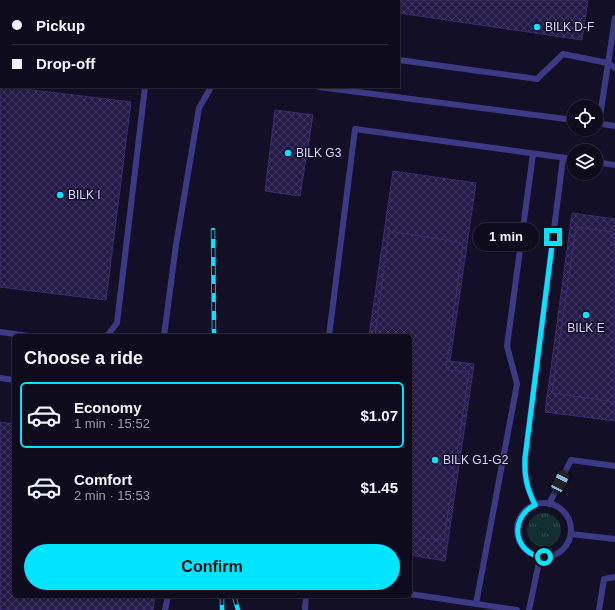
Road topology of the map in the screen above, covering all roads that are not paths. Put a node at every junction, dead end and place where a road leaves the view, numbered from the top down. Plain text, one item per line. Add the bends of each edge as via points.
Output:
1 (615, 18) edge
2 (613, 51) edge
3 (400, 60) edge
4 (608, 63) junction
5 (615, 68) edge
6 (145, 88) edge
7 (210, 88) edge
8 (327, 88) edge
9 (602, 100) edge
10 (567, 119) edge
11 (603, 124) edge
12 (615, 126) edge
13 (533, 154) junction
14 (563, 158) junction
15 (567, 158) edge
16 (603, 163) edge
17 (615, 165) edge
18 (0, 332) edge
19 (14, 334) edge
20 (109, 334) edge
21 (164, 334) edge
22 (329, 334) edge
23 (0, 378) edge
24 (12, 380) edge
25 (615, 466) edge
26 (549, 504) junction
27 (535, 505) junction
28 (571, 534) junction
29 (615, 539) edge
30 (540, 557) junction
31 (615, 577) edge
32 (412, 594) edge
33 (168, 598) edge
34 (306, 598) edge
35 (476, 604) junction
36 (165, 610) edge
37 (305, 610) edge
38 (517, 610) edge
39 (529, 610) edge
40 (599, 610) edge

1 - 2 lane
2 - 4 lane
3 - 4 lane via 537,79 563,54
4 - 5 lane
4 - 9 lane
6 - 20 lane via 117,323
7 - 21 lane via 199,108
8 - 10 lane
11 - 12 lane
13 - 14 lane
13 - 22 lane via 355,129
13 - 35 lane via 507,346 517,384
14 - 15 lane
14 - 27 lane via 525,458 526,484
16 - 17 lane
18 - 19 lane
23 - 24 lane
25 - 26 lane via 571,460
26 - 27 lane
26 - 28 lane via 561,509 567,516
27 - 30 lane via 521,516 518,534 525,549
28 - 29 lane
28 - 30 lane via 569,542 560,552 549,557
30 - 39 lane
31 - 40 lane via 604,579
32 - 35 lane
33 - 36 lane
34 - 37 lane
35 - 38 lane

